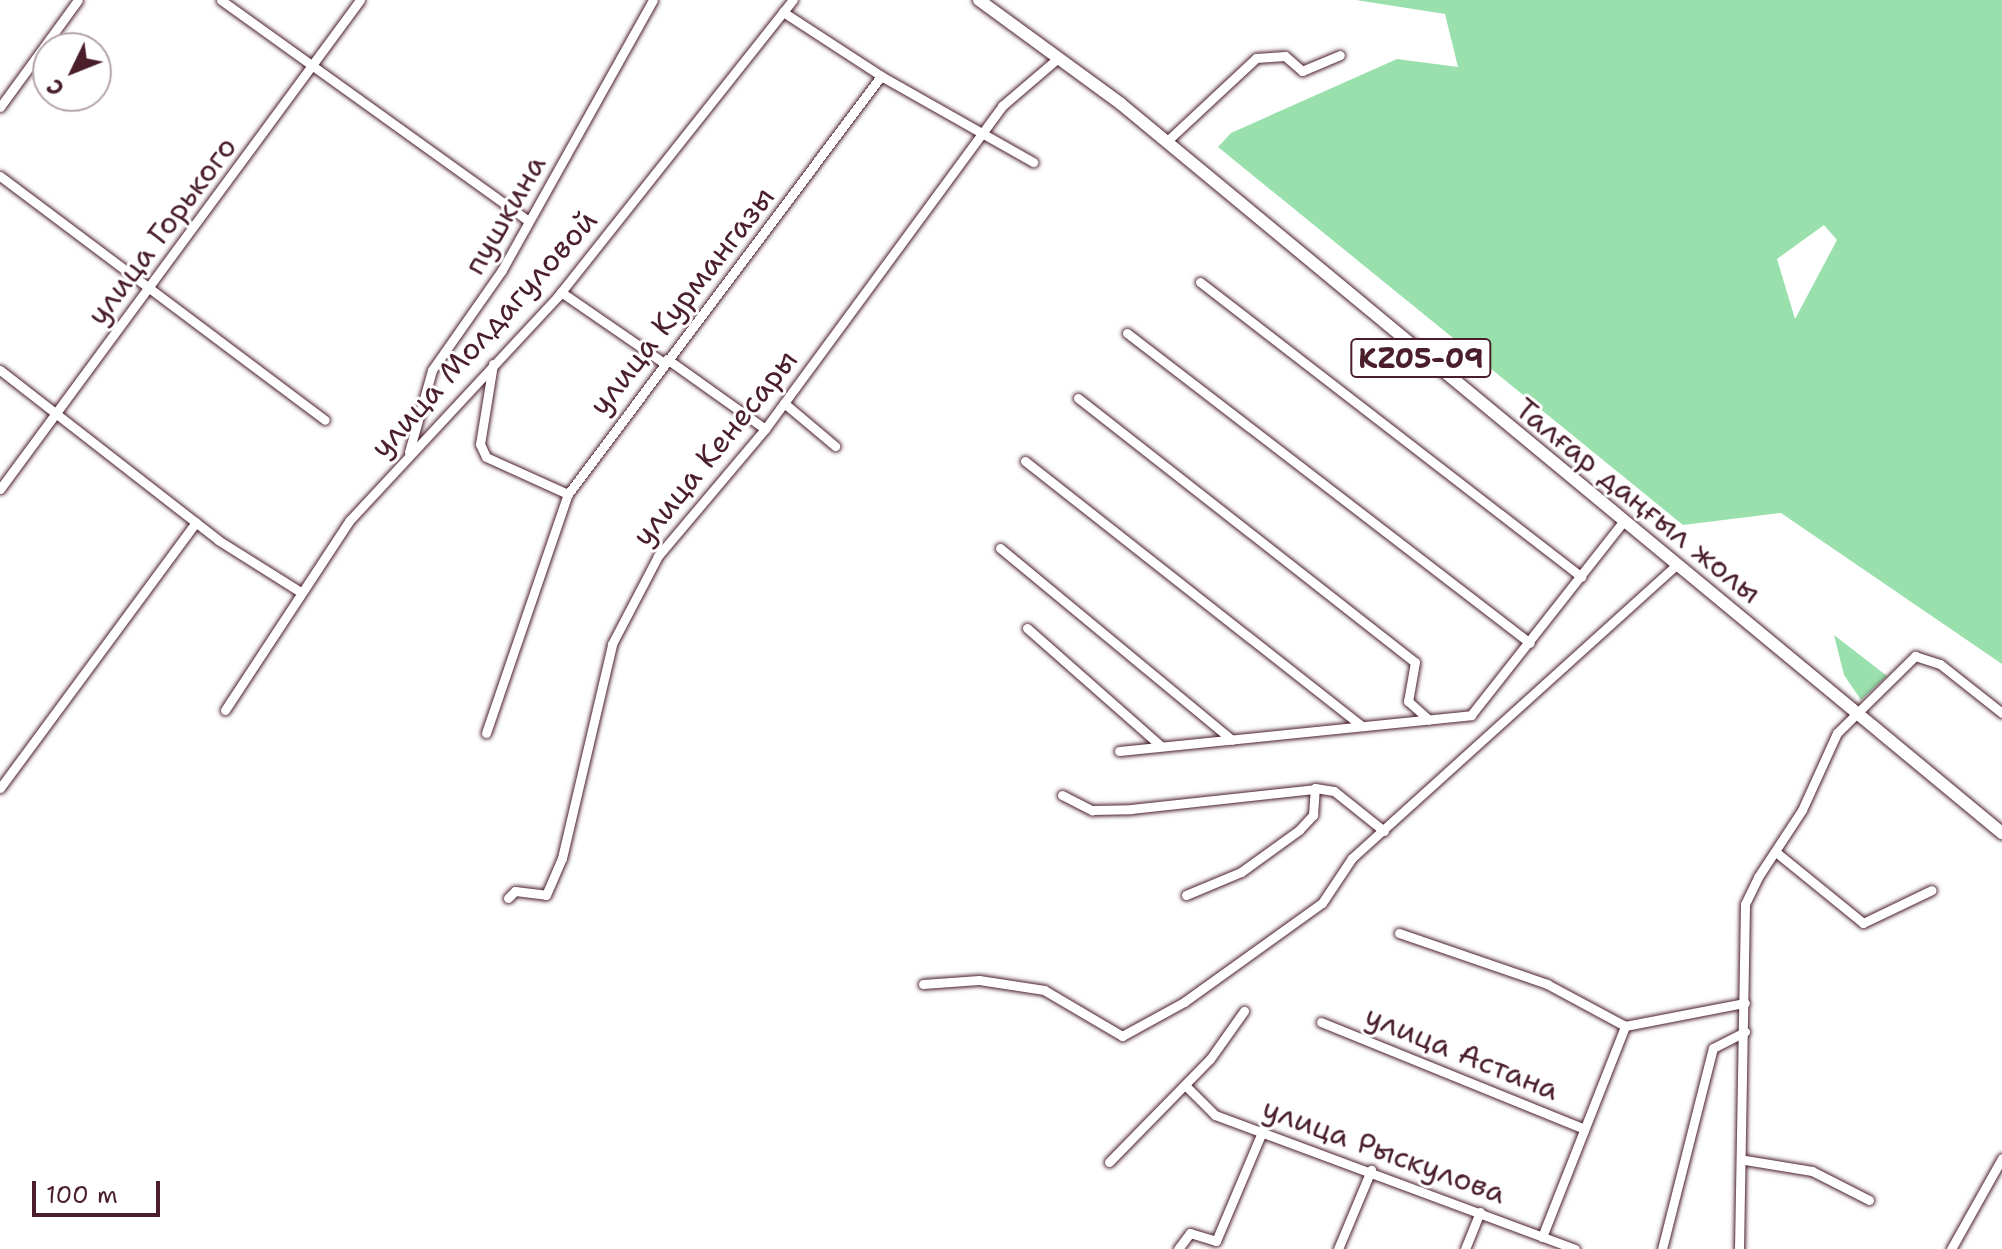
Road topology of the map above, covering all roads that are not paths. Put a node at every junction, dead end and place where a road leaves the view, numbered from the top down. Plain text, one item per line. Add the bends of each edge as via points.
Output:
1 (78, 0) edge
2 (221, 0) edge
3 (360, 0) edge
4 (653, 0) edge
5 (793, 0) edge
6 (979, 0) edge
7 (783, 12) junction
8 (1340, 55) dead end
9 (1058, 58) junction
10 (311, 66) junction
11 (881, 76) junction
12 (0, 107) edge
13 (987, 130) junction
14 (1166, 142) junction
15 (1033, 162) dead end
16 (0, 176) edge
17 (528, 221) junction
18 (1200, 282) dead end
19 (150, 287) junction
20 (561, 292) junction
21 (1127, 333) dead end
22 (666, 361) junction
23 (493, 364) junction
24 (0, 370) edge
25 (1078, 398) dead end
26 (784, 403) junction
27 (56, 414) junction
28 (325, 420) dead end
29 (765, 429) junction
30 (835, 446) dead end
31 (408, 456) junction
32 (1025, 461) dead end
33 (0, 489) edge
34 (568, 494) junction
35 (196, 522) junction
36 (1623, 522) junction
37 (1000, 548) dead end
38 (1680, 569) junction
39 (1581, 577) junction
40 (299, 591) junction
41 (1027, 628) dead end
42 (1530, 643) junction
43 (225, 710) dead end
44 (1855, 712) junction
45 (2002, 713) edge
46 (1429, 720) junction
47 (1360, 725) junction
48 (486, 733) dead end
49 (1232, 740) junction
50 (1161, 746) junction
51 (1119, 751) dead end
52 (0, 788) edge
53 (1314, 789) junction
54 (1062, 795) dead end
55 (1384, 831) junction
56 (2002, 833) edge
57 (1777, 853) junction
58 (1932, 890) dead end
59 (1186, 895) dead end
60 (508, 898) dead end
61 (1399, 933) dead end
62 (923, 984) dead end
63 (1745, 1003) junction
64 (1244, 1011) dead end
65 (1321, 1022) dead end
66 (1625, 1026) junction
67 (1745, 1032) junction
68 (1185, 1085) junction
69 (1584, 1129) junction
70 (1263, 1130) junction
71 (2002, 1158) edge
72 (1745, 1160) junction
73 (1109, 1162) dead end
74 (1371, 1170) junction
75 (1869, 1200) dead end
76 (1480, 1212) junction
77 (1542, 1237) junction
78 (1178, 1249) edge
79 (1338, 1249) edge
80 (1465, 1249) edge
81 (1575, 1249) edge
82 (1662, 1249) edge
83 (1739, 1249) edge
84 (1951, 1249) edge

1 - 12 street
2 - 10 street
3 - 10 street, улица Горького
4 - 17 street, пушкина
5 - 7 street, улица Молдагуловой
6 - 9 main road, Талғар даңғыл жолы / KZ05-09
7 - 11 street
7 - 20 street, улица Молдагуловой
8 - 14 street via 1302,71 1285,56 1256,58
9 - 13 street, улица Кенесары via 1021,87
9 - 14 main road, Талғар даңғыл жолы / KZ05-09
10 - 17 street
10 - 19 street, улица Горького
11 - 13 street via 951,119
11 - 22 street, улица Курмангазы
13 - 15 street
13 - 26 street, улица Кенесары
14 - 36 main road, Талғар даңғыл жолы / KZ05-09
16 - 19 street
17 - 31 street, пушкина via 432,370
18 - 39 street
19 - 27 street, улица Горького
19 - 28 street
20 - 22 street
20 - 23 street, улица Молдагуловой
21 - 42 street
22 - 29 street
22 - 34 street, улица Курмангазы
23 - 31 street, улица Молдагуловой
23 - 34 street via 480,444 486,457
24 - 27 street
25 - 46 street via 1415,662 1408,701
26 - 29 street, улица Кенесары
26 - 30 street
27 - 33 street, улица Горького
27 - 35 street
29 - 60 street, улица Кенесары via 642,580 590,717 562,858 546,895 515,891
31 - 40 street, улица Молдагуловой
32 - 47 street
34 - 48 street, улица Курмангазы
35 - 40 street
35 - 52 street
36 - 38 main road, Талғар даңғыл жолы / KZ05-09
36 - 39 street
37 - 49 street
38 - 44 main road, Талғар даңғыл жолы / KZ05-09
38 - 55 street
39 - 42 street
40 - 43 street, улица Молдагуловой
41 - 50 street
42 - 46 street via 1471,715
44 - 45 street via 1922,654
44 - 56 main road, Талғар даңғыл жолы / KZ05-09
44 - 57 street
46 - 47 street
47 - 49 street
49 - 50 street
50 - 51 street
53 - 54 street via 1092,810
53 - 55 street via 1334,791
53 - 59 street via 1313,815 1299,830 1241,872
55 - 62 street via 1352,858 1322,903 1184,1002 1122,1036 1044,990 979,980
57 - 58 street via 1863,923
57 - 63 street via 1745,904
61 - 66 street via 1547,984
63 - 66 street
63 - 67 street
64 - 68 street
65 - 69 street, улица Астана
66 - 69 street
67 - 72 street
67 - 82 street via 1713,1048
68 - 70 street, улица Рыскулова via 1215,1115
68 - 73 street
69 - 77 street
70 - 74 street, улица Рыскулова
70 - 78 street via 1216,1241 1190,1233
71 - 84 street
72 - 75 street via 1812,1171
72 - 83 street
74 - 76 street, улица Рыскулова
74 - 79 street
76 - 77 street, улица Рыскулова
76 - 80 street
77 - 81 street, улица Рыскулова

